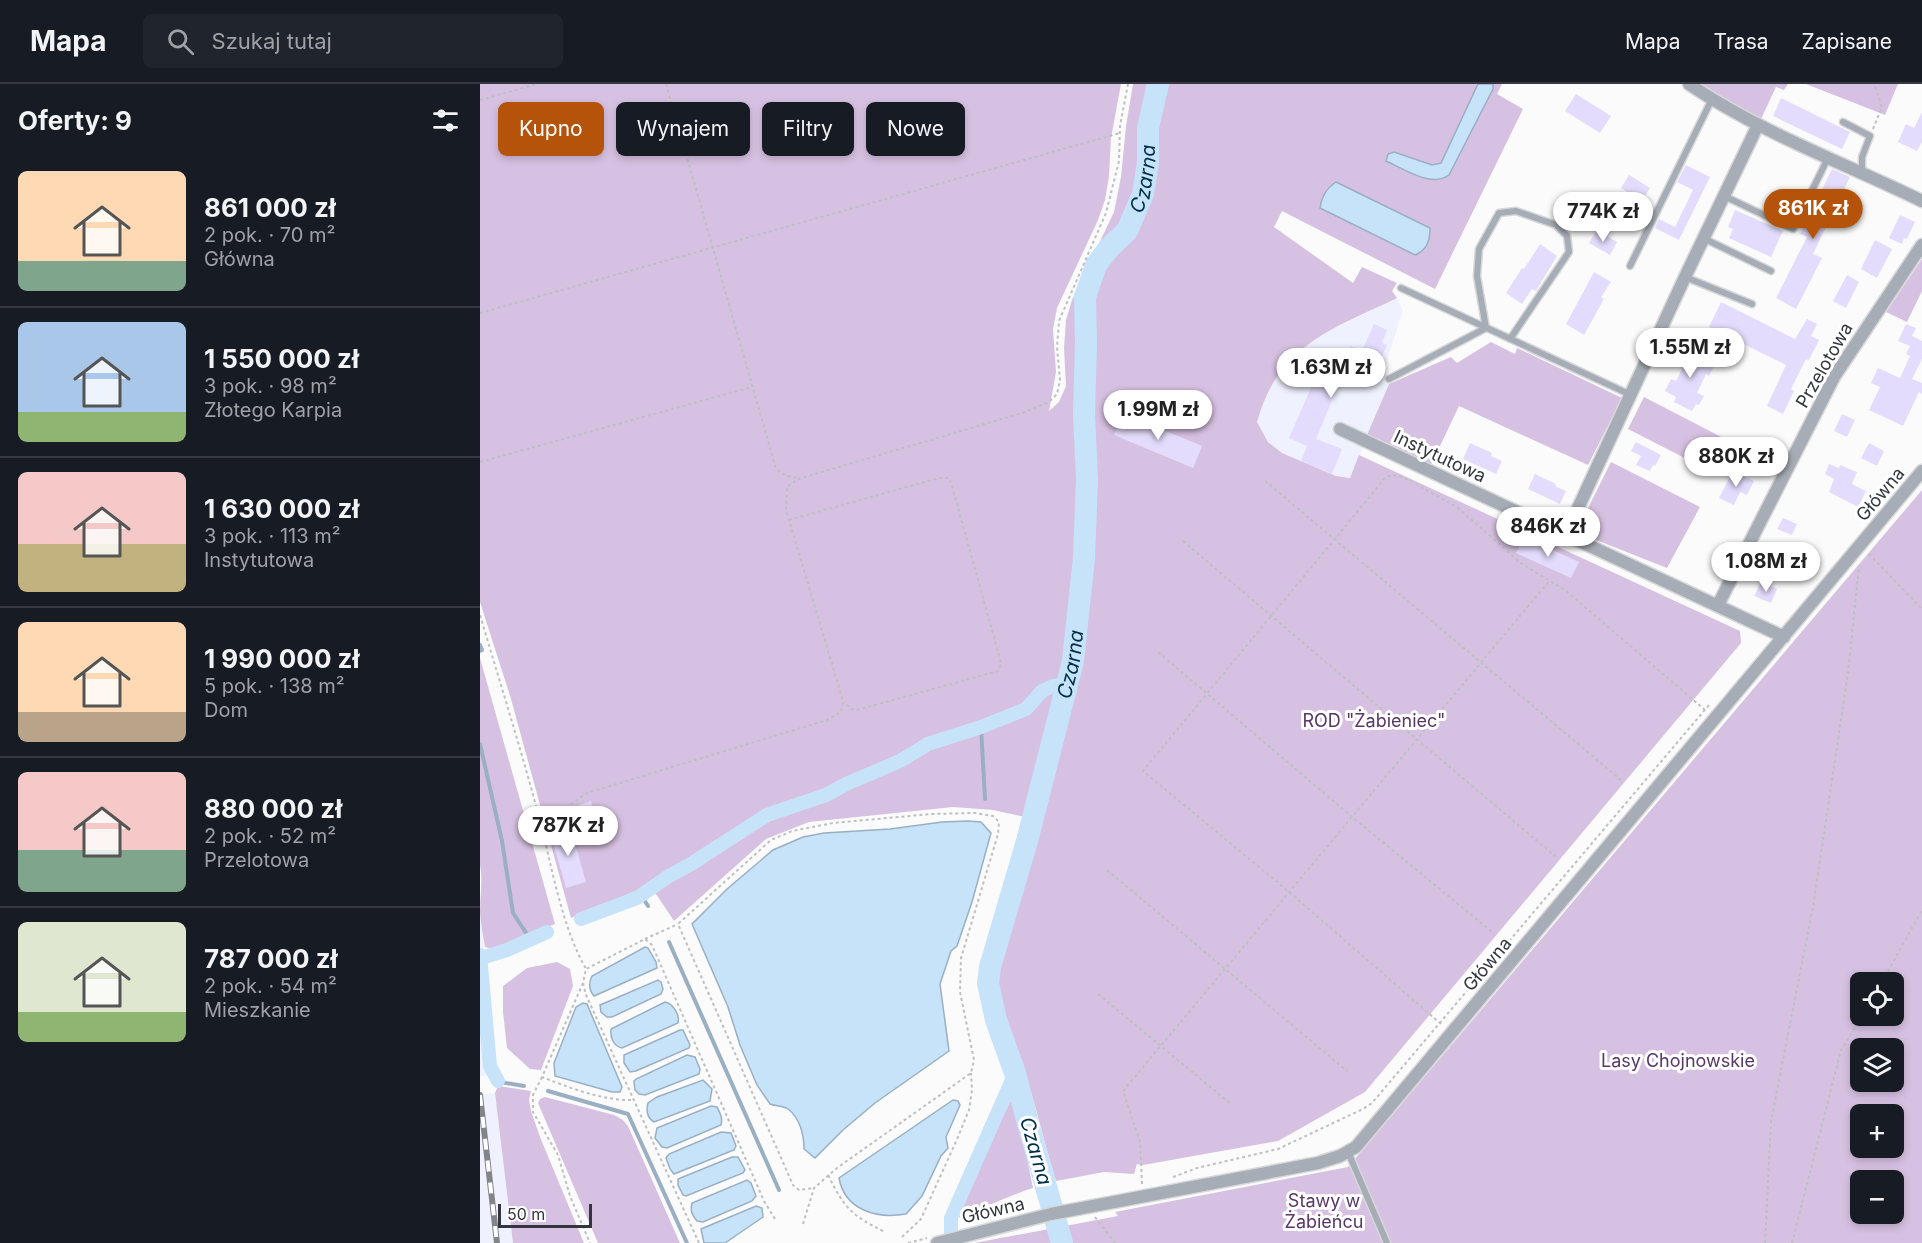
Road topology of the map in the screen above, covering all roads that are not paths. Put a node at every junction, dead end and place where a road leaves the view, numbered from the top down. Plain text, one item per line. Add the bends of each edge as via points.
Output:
1 (1689, 84) edge
2 (1712, 99) junction
3 (1843, 122) dead end
4 (1758, 125) junction
5 (1828, 156) junction
6 (1862, 171) junction
7 (1724, 196) junction
8 (1922, 201) edge
9 (1705, 239) junction
10 (1922, 245) edge
11 (1630, 266) dead end
12 (1771, 271) dead end
13 (1685, 278) junction
14 (1401, 288) dead end
15 (1752, 304) dead end
16 (1486, 328) junction
17 (1510, 339) junction
18 (1389, 379) dead end
19 (1632, 395) junction
20 (1341, 429) dead end
21 (1922, 471) edge
22 (1566, 534) junction
23 (1718, 605) junction
24 (1784, 638) junction
25 (1348, 1152) junction
26 (936, 1239) edge
27 (1387, 1243) edge

1 - 2 street
2 - 4 street
2 - 11 lane
3 - 6 lane via 1870,135 1862,156
4 - 5 street
4 - 7 street
5 - 6 street
5 - 7 lane via 1793,229
6 - 8 street
7 - 9 street
9 - 12 lane
9 - 13 street
10 - 23 street, Przelotowa via 1834,377
13 - 15 lane
13 - 19 street
14 - 16 lane
16 - 17 lane
16 - 17 lane via 1477,276 1479,249 1499,213 1516,210 1556,225 1568,236 1569,252
16 - 18 lane
17 - 19 lane
19 - 22 street
20 - 22 street, Instytutowa
21 - 24 street, Główna
22 - 23 street, Instytutowa
23 - 24 street, Instytutowa
24 - 25 street, Główna via 1371,1130
25 - 26 street, Główna via 1331,1160 1276,1172
25 - 27 lane

